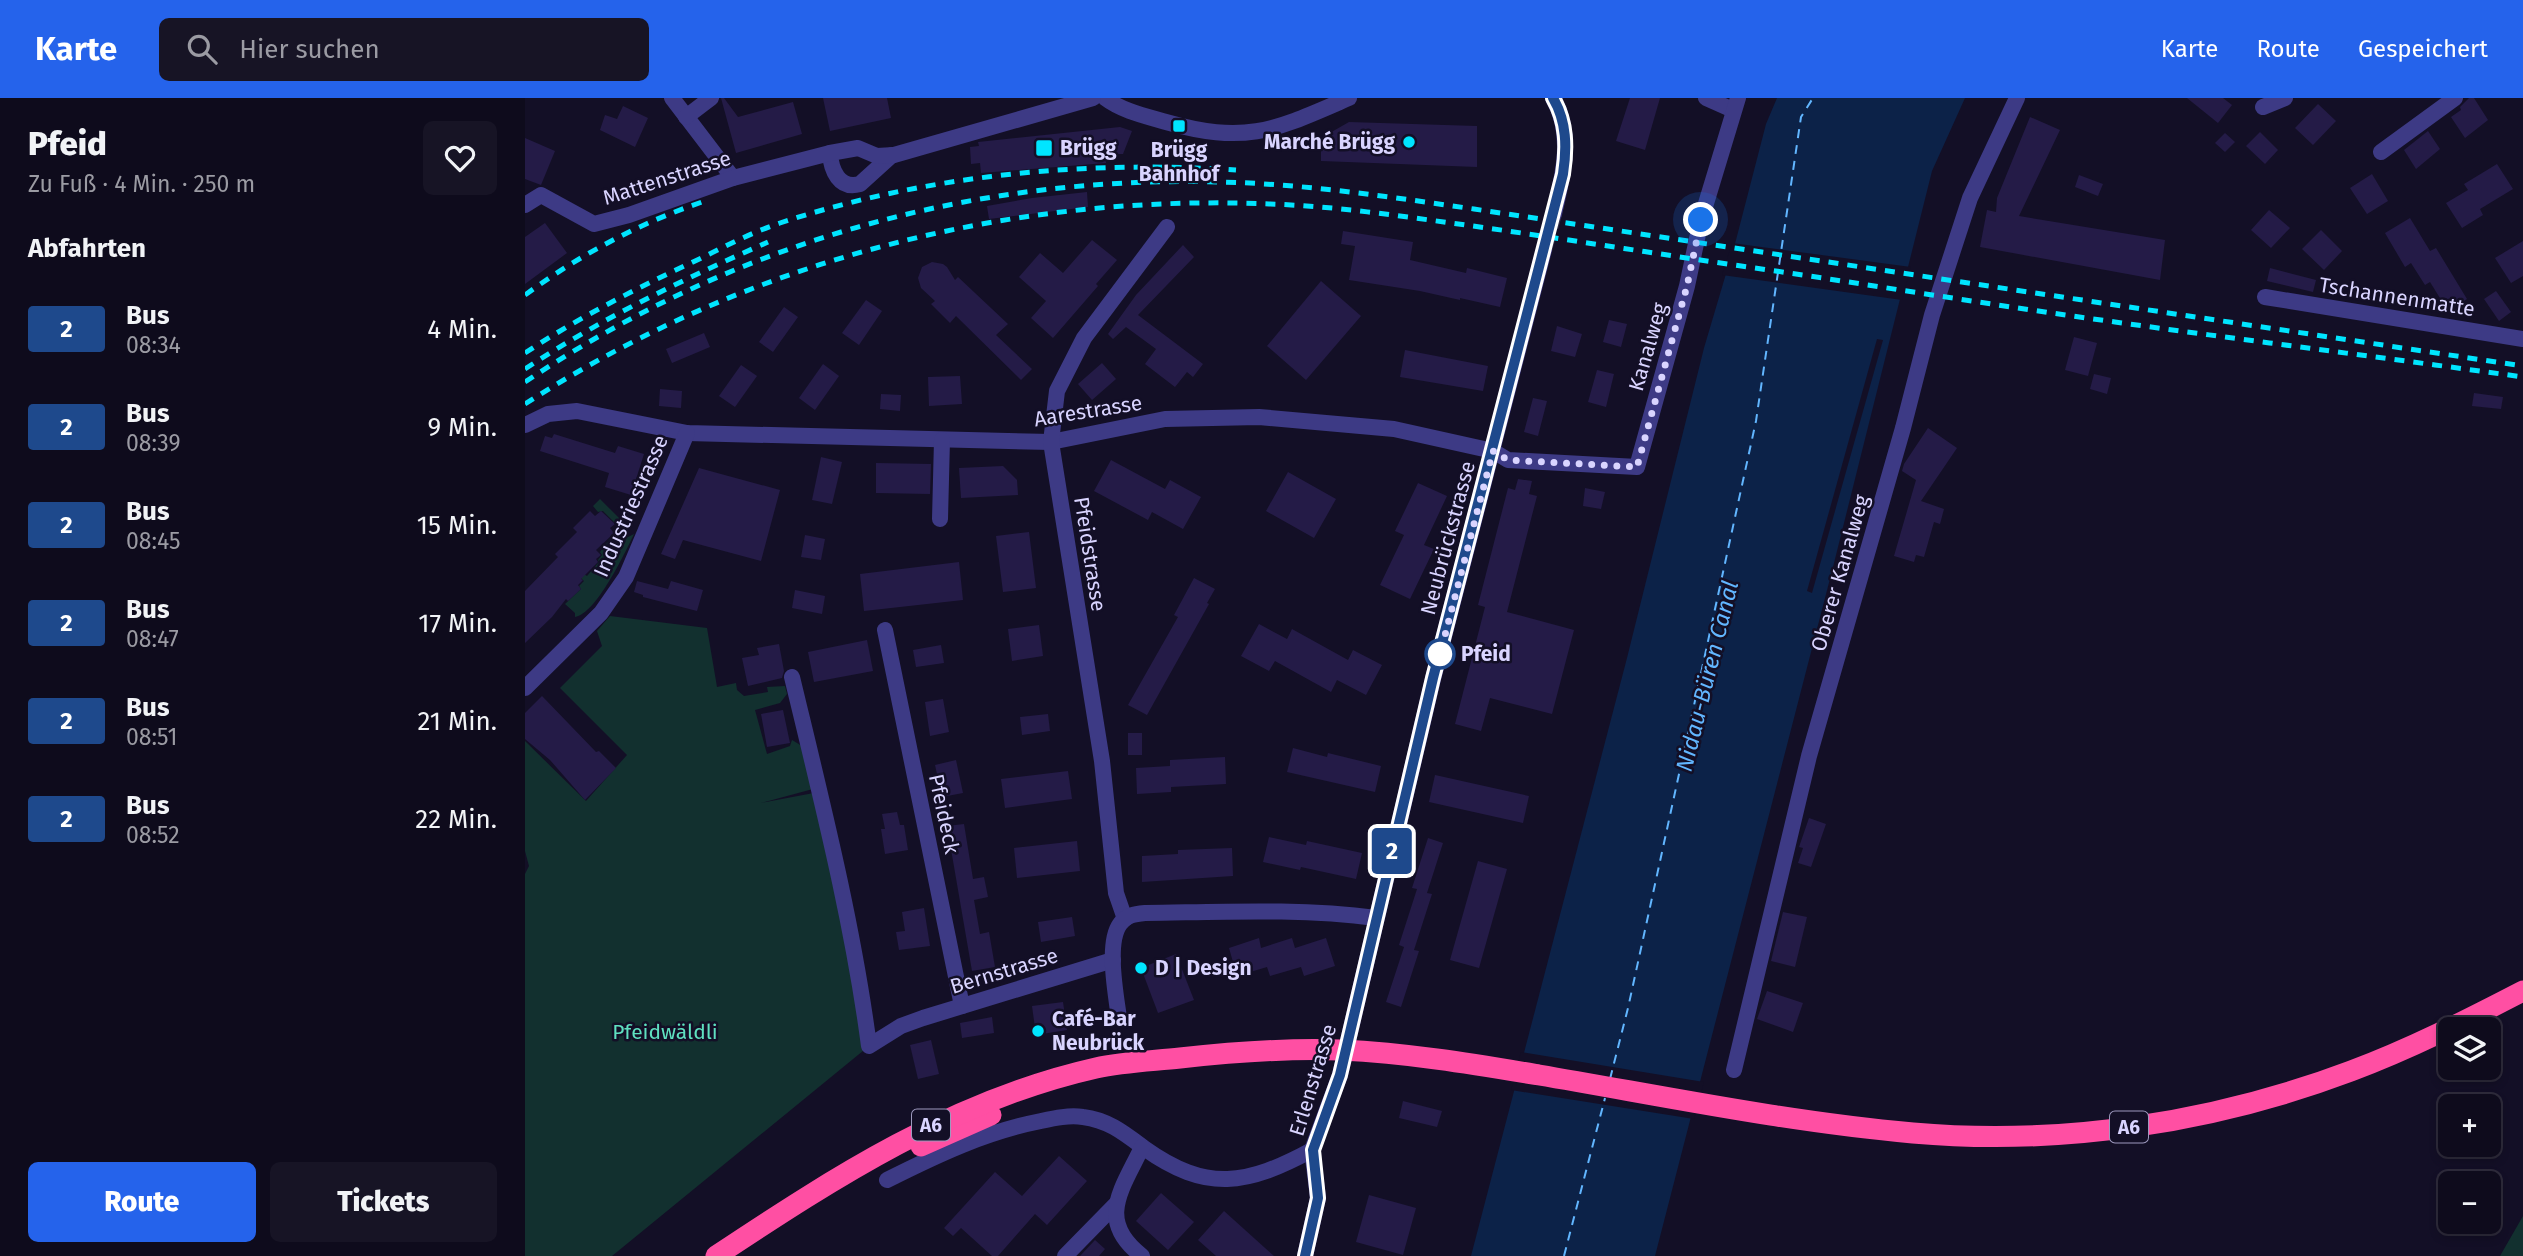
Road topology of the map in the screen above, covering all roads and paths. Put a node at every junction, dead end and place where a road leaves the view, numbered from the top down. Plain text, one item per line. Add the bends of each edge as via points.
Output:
1 (672, 98) edge
2 (711, 98) edge
3 (1093, 98) edge
4 (1105, 98) edge
5 (1349, 98) edge
6 (1553, 98) edge
7 (1706, 98) edge
8 (2017, 98) edge
9 (2285, 98) edge
10 (2455, 98) edge
11 (1735, 104) edge
12 (2263, 107) dead end
13 (687, 117) junction
14 (2381, 152) dead end
15 (830, 153) junction
16 (894, 155) junction
17 (733, 178) junction
18 (525, 205) edge
19 (1555, 214) tunnel mouth
20 (1167, 227) dead end
21 (1544, 250) tunnel mouth
22 (2265, 297) dead end
23 (2523, 339) edge
24 (525, 425) edge
25 (687, 433) junction
26 (942, 440) junction
27 (1051, 442) junction
28 (1493, 451) junction
29 (940, 520) dead end
30 (885, 630) dead end
31 (792, 677) dead end
32 (525, 688) edge
33 (1376, 918) junction
34 (1125, 919) junction
35 (1113, 960) junction
36 (2523, 991) edge
37 (962, 1006) junction
38 (1119, 1018) dead end
39 (1174, 1059) junction
40 (1734, 1070) dead end
41 (1142, 1146) junction
42 (1313, 1150) junction
43 (887, 1180) dead end
44 (1116, 1204) junction
45 (716, 1256) edge
46 (739, 1256) edge
47 (1065, 1256) edge
48 (1142, 1256) edge
49 (1305, 1256) edge

1 - 13 street
2 - 13 street
3 - 16 street, Mattenstrasse
4 - 5 street via 1147,117 1205,133 1227,134 1271,130
6 - 19 street via 1562,118 1566,153
7 - 11 street
8 - 40 street, Oberer Kanalweg via 1970,198 1932,315 1809,756
9 - 12 street
10 - 14 street
11 - 28 street, Kanalweg via 1637,467 1508,460
13 - 17 street
15 - 16 street, Mattenstrasse via 858,148 877,156
15 - 16 street, Mattenstrasse via 837,177 853,186
15 - 17 street, Mattenstrasse
17 - 18 street, Mattenstrasse via 594,224 541,195
20 - 27 street, Pfeidstrasse via 1084,338 1057,391
21 - 28 street, Neubrückstrasse
22 - 23 street, Tschannenmatte
24 - 25 street, Aarestrasse via 548,414 577,411
25 - 26 street, Aarestrasse
25 - 32 street, Industriestrasse via 626,577 601,613
26 - 27 street, Aarestrasse
26 - 29 street
27 - 28 street, Aarestrasse via 1165,419 1258,417 1394,429
27 - 34 street, Pfeidstrasse via 1102,761 1116,893
28 - 33 street, Neubrückstrasse
30 - 37 street, Pfeideck
31 - 37 street, Bernstrasse via 863,999 869,1046 901,1026
33 - 34 street via 1270,912 1145,913
33 - 42 street, Erlenstrasse via 1340,1075
34 - 35 street via 1115,934
35 - 37 street, Bernstrasse
35 - 38 street
36 - 39 highway, A6 via 2353,1071 2252,1103 2137,1126 2025,1136 1950,1135 1832,1124 1453,1061 1373,1052 1246,1051
39 - 45 highway, A6 via 1098,1067 949,1116 856,1166
39 - 46 highway, A6 via 1052,1094 955,1130 863,1177
41 - 42 street via 1184,1172 1234,1179 1273,1170
41 - 43 street via 1117,1127 1081,1116 1063,1116 965,1142
41 - 44 street
42 - 49 street, Erlenstrasse via 1318,1198
44 - 47 street
44 - 48 street via 1120,1231

